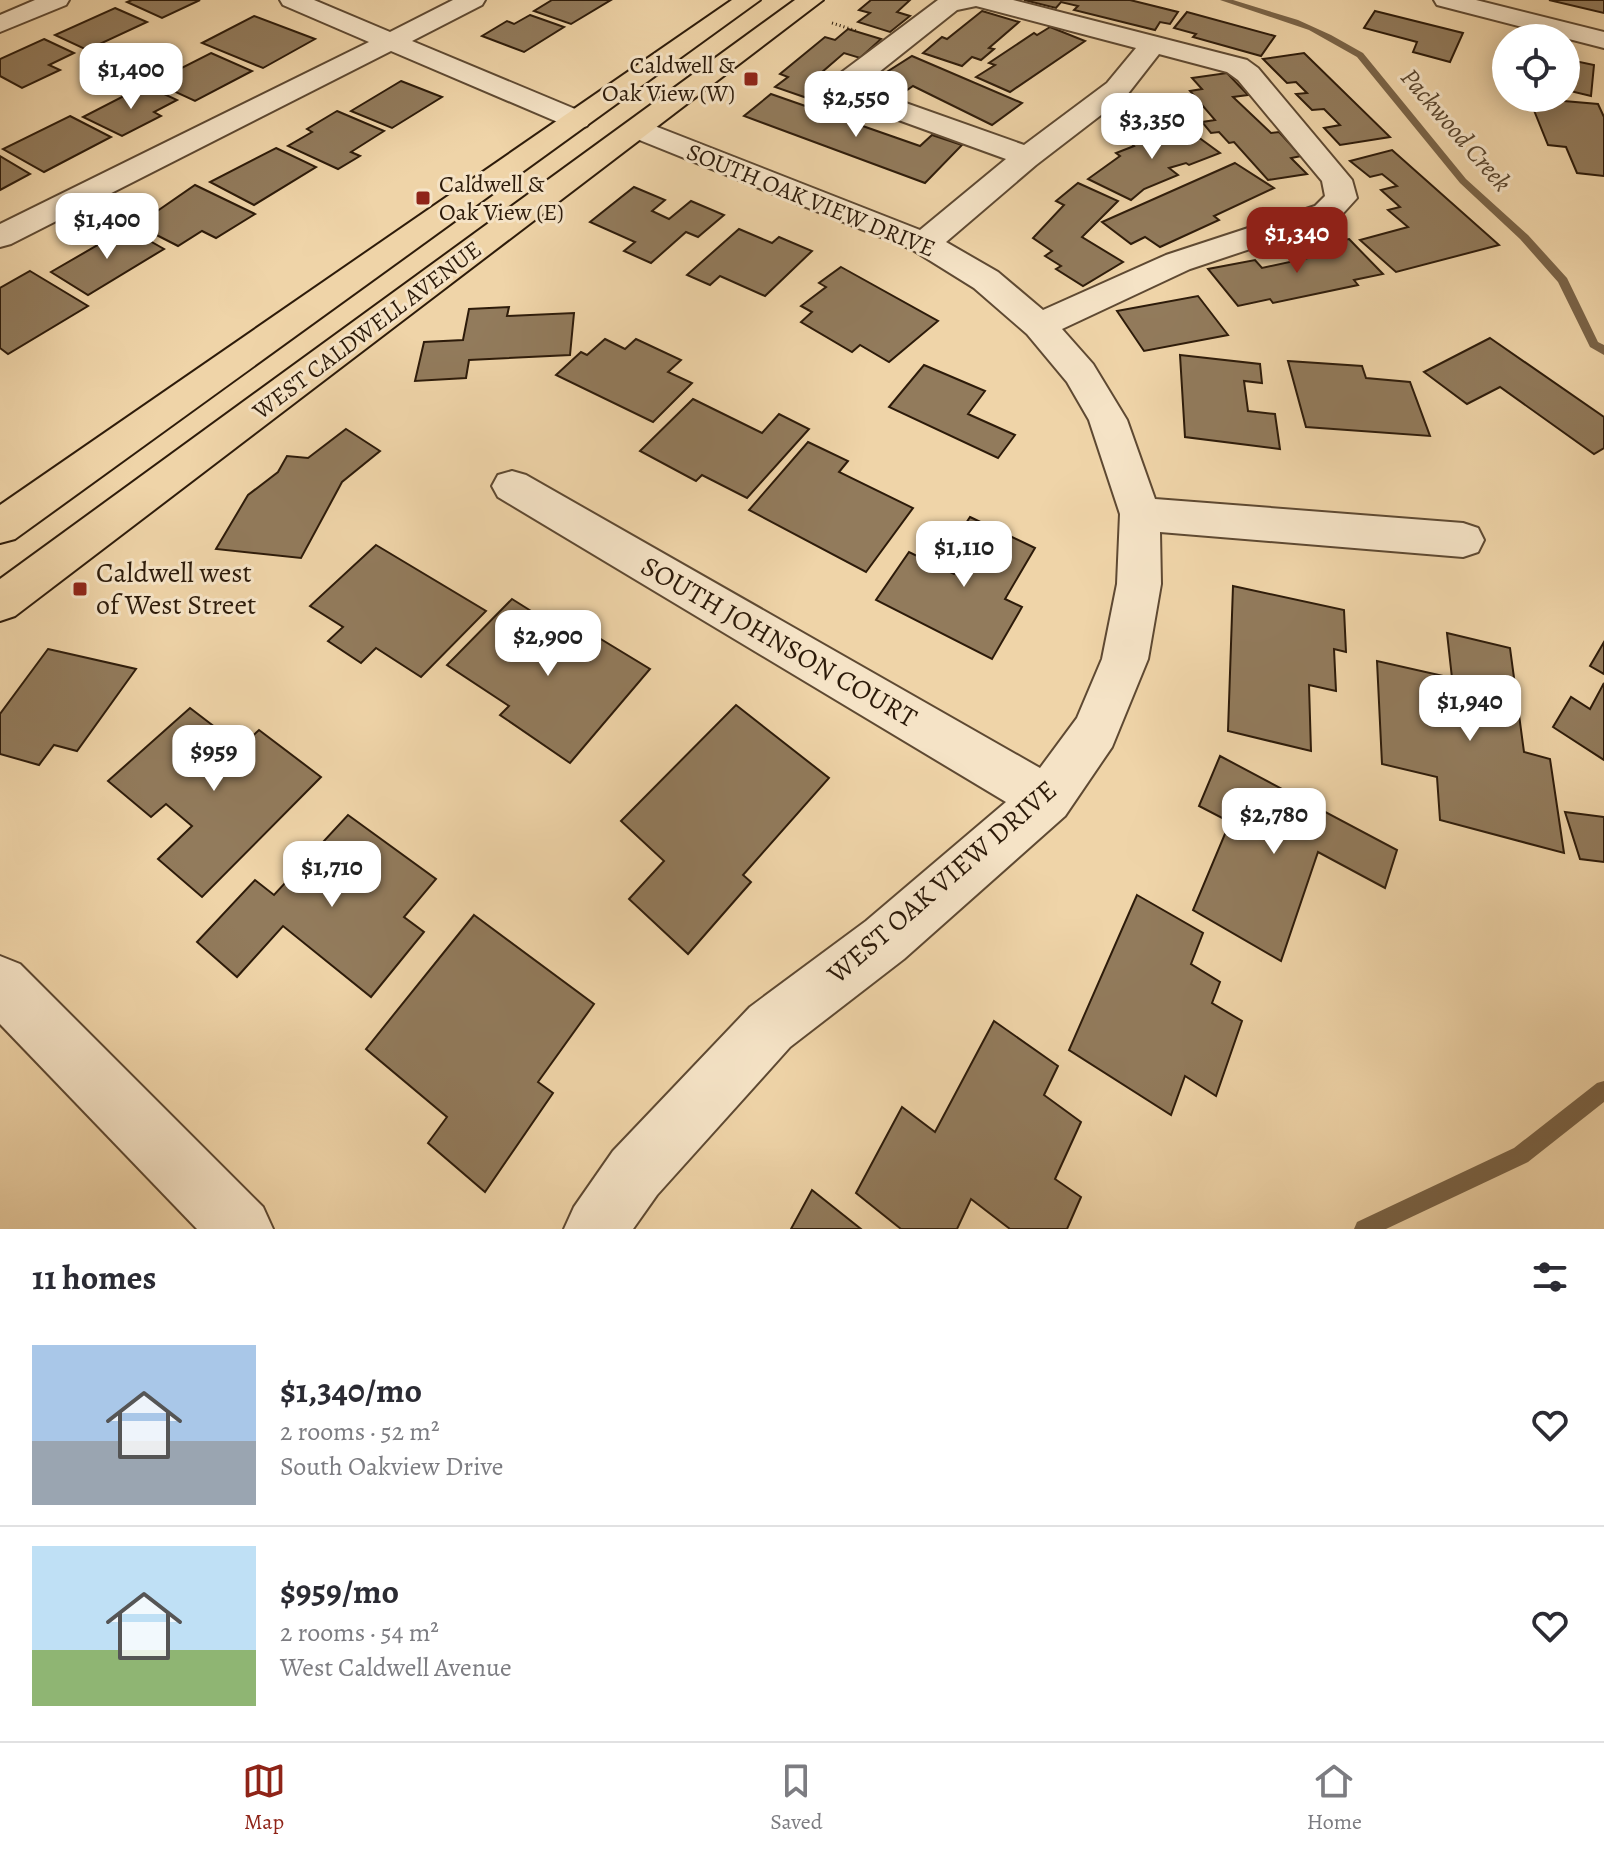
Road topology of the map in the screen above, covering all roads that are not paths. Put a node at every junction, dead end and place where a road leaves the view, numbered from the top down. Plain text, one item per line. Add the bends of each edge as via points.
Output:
1 (57, 0) edge
2 (292, 0) edge
3 (473, 0) edge
4 (748, 0) edge
5 (811, 0) edge
6 (969, 0) edge
7 (984, 0) edge
8 (1446, 0) edge
9 (0, 24) edge
10 (1604, 40) edge
11 (391, 42) junction
12 (1154, 43) junction
13 (577, 120) junction
14 (637, 129) junction
15 (1028, 157) junction
16 (0, 237) edge
17 (924, 243) junction
18 (1039, 326) junction
19 (365, 332) junction
20 (1108, 420) joint
21 (512, 486) dead end
22 (1140, 514) junction
23 (0, 527) edge
24 (1463, 540) dead end
25 (0, 603) edge
26 (1047, 799) junction
27 (0, 984) edge
28 (241, 1229) edge
29 (596, 1229) edge

1 - 9 street
2 - 11 street
3 - 11 street
4 - 13 main road, WEST CALDWELL AVENUE
5 - 14 main road, WEST CALDWELL AVENUE
6 - 15 street via 949,4 852,78 850,85 859,96
7 - 12 street
8 - 10 street
11 - 13 street
11 - 16 street
12 - 15 street via 1117,89
12 - 18 street via 1237,66 1337,180 1341,198 1326,213 1178,262
13 - 19 main road via 583,133 580,141 417,263
13 - 23 main road, WEST CALDWELL AVENUE
14 - 17 street, SOUTH OAK VIEW DRIVE
14 - 19 main road, WEST CALDWELL AVENUE
15 - 17 street
17 - 18 street, SOUTH OAK VIEW DRIVE via 986,280
18 - 20 street, SOUTH OAK VIEW DRIVE via 1080,373
19 - 25 main road, WEST CALDWELL AVENUE
20 - 22 street, WEST OAK VIEW DRIVE
21 - 26 street, SOUTH JOHNSON COURT
22 - 24 street
22 - 26 street, WEST OAK VIEW DRIVE via 1139,584 1125,659 1095,732
26 - 29 street, WEST OAK VIEW DRIVE via 885,940 770,1027 635,1173
27 - 28 street

